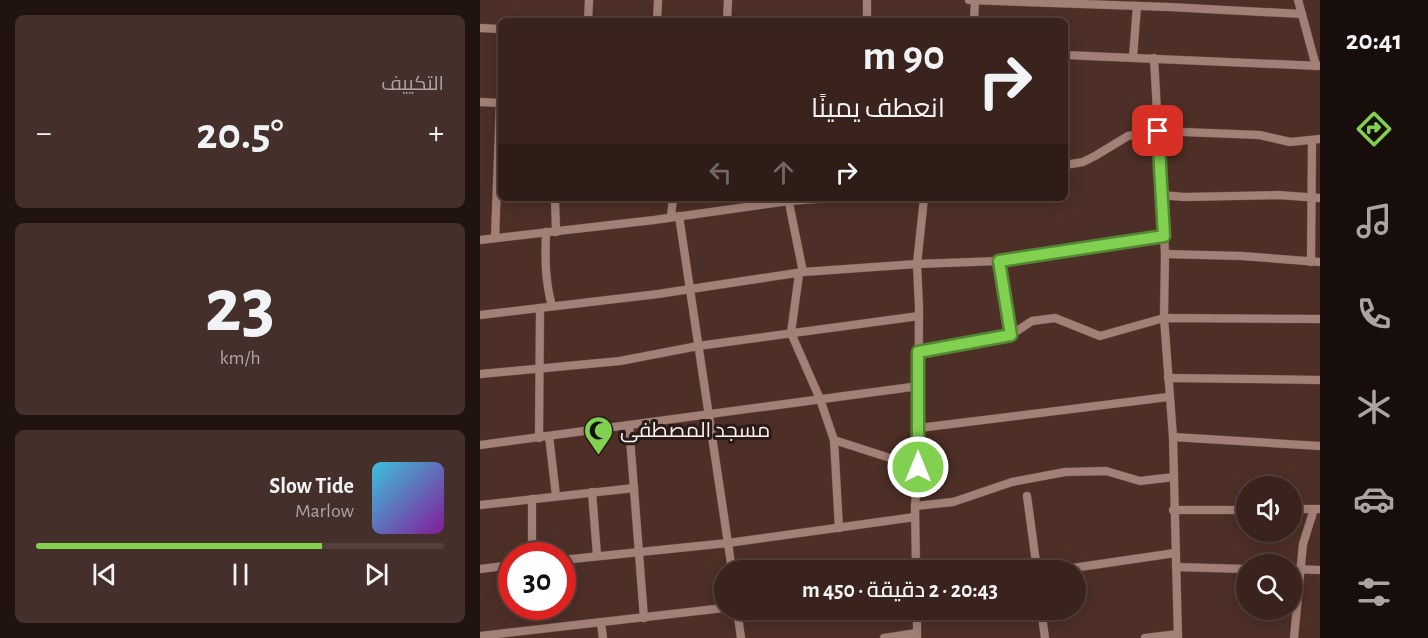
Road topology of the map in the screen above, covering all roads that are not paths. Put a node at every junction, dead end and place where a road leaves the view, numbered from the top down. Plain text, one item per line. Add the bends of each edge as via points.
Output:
1 (589, 0) edge
2 (658, 0) edge
3 (728, 0) edge
4 (867, 0) edge
5 (969, 0) edge
6 (975, 0) edge
7 (1298, 0) edge
8 (1067, 2) edge
9 (1170, 3) edge
10 (1137, 6) junction
11 (1302, 14) junction
12 (588, 18) edge
13 (657, 18) edge
14 (727, 18) edge
15 (867, 18) edge
16 (974, 18) edge
17 (480, 28) edge
18 (498, 29) edge
19 (1068, 55) edge
20 (1133, 57) junction
21 (1154, 58) junction
22 (1318, 66) edge
23 (480, 102) edge
24 (498, 103) edge
25 (1158, 131) junction
26 (1316, 140) edge
27 (498, 157) edge
28 (1068, 164) edge
29 (1161, 195) junction
30 (1316, 197) edge
31 (555, 201) edge
32 (673, 201) edge
33 (776, 201) edge
34 (789, 201) edge
35 (924, 201) edge
36 (675, 217) junction
37 (546, 232) junction
38 (556, 232) junction
39 (1164, 236) junction
40 (495, 238) junction
41 (480, 240) edge
42 (1165, 254) junction
43 (999, 261) junction
44 (1316, 262) edge
45 (917, 264) junction
46 (801, 273) junction
47 (690, 289) junction
48 (552, 306) junction
49 (540, 308) junction
50 (480, 315) edge
51 (919, 316) junction
52 (1164, 318) junction
53 (1320, 319) edge
54 (791, 333) junction
55 (1011, 335) junction
56 (698, 346) junction
57 (918, 352) junction
58 (541, 368) junction
59 (480, 374) edge
60 (1168, 378) junction
61 (1320, 380) edge
62 (919, 386) junction
63 (1168, 398) junction
64 (820, 399) junction
65 (709, 414) junction
66 (629, 425) junction
67 (919, 428) junction
68 (549, 436) junction
69 (1173, 437) junction
70 (539, 438) junction
71 (834, 440) junction
72 (480, 446) edge
73 (1320, 446) edge
74 (918, 467) junction
75 (1174, 477) junction
76 (634, 488) junction
77 (592, 492) junction
78 (556, 496) junction
79 (1027, 496) dead end
80 (532, 499) junction
81 (480, 505) edge
82 (915, 506) junction
83 (1317, 509) edge
84 (1173, 510) junction
85 (1236, 510) edge
86 (915, 517) junction
87 (839, 528) junction
88 (532, 542) edge
89 (728, 543) junction
90 (640, 553) junction
91 (1175, 553) junction
92 (1302, 554) edge
93 (597, 555) junction
94 (576, 558) edge
95 (731, 560) edge
96 (916, 560) edge
97 (1036, 560) edge
98 (1086, 566) edge
99 (498, 567) edge
100 (1176, 567) junction
101 (480, 569) edge
102 (1236, 569) edge
103 (1302, 570) edge
104 (1320, 570) edge
105 (714, 609) edge
106 (644, 618) junction
107 (739, 620) edge
108 (918, 620) edge
109 (1043, 620) edge
110 (1295, 620) edge
111 (601, 622) junction
112 (917, 635) edge
113 (480, 636) edge
114 (1178, 636) edge
115 (603, 638) edge
116 (741, 638) edge
117 (884, 638) edge
118 (1045, 638) edge
119 (1145, 638) edge
120 (1293, 638) edge

1 - 12 street
2 - 13 street
3 - 14 street
4 - 15 street
5 - 6 street
6 - 8 street
6 - 16 street
7 - 11 street
8 - 10 street
9 - 10 street
9 - 11 street
10 - 20 street
11 - 22 street
17 - 18 street
19 - 20 street
20 - 21 street
21 - 22 street
21 - 25 street
23 - 24 street
25 - 26 street via 1260,135 1290,142
25 - 28 street via 1128,136 1083,162
25 - 29 street
26 - 30 street
27 - 40 street
29 - 30 street
29 - 39 street
30 - 44 street
31 - 38 street
32 - 36 street
33 - 36 street
34 - 46 street
35 - 45 street
36 - 38 street
36 - 47 street
37 - 38 street
37 - 40 street
37 - 48 street via 545,270
39 - 42 street
39 - 43 street
40 - 41 street
42 - 44 street
42 - 52 street
43 - 45 street
43 - 55 street
45 - 46 street
45 - 51 street
46 - 47 street
46 - 54 street
47 - 48 street
47 - 56 street
48 - 49 street
49 - 50 street
49 - 58 street
51 - 54 street
51 - 57 street
52 - 53 street
52 - 55 street via 1100,336 1054,318 1032,321
52 - 60 street
54 - 56 street
54 - 64 street
55 - 57 street
56 - 58 street via 620,361
56 - 65 street
57 - 62 street
58 - 59 street
58 - 70 street
60 - 61 street
60 - 63 street
62 - 64 street
62 - 67 street
63 - 67 street
63 - 69 street
64 - 65 street
64 - 71 street
65 - 66 street
65 - 89 street
66 - 68 street
66 - 76 street
67 - 74 street
68 - 70 street
68 - 78 street
69 - 73 street
69 - 75 street
70 - 72 street
71 - 74 street
71 - 87 street
74 - 82 street
75 - 82 street via 1140,481 1106,471 1065,472 1012,482 953,502
75 - 84 street
76 - 77 street
76 - 90 street
77 - 78 street
77 - 93 street
78 - 80 street
79 - 97 street
80 - 81 street
80 - 88 street
82 - 86 street
83 - 92 street
84 - 85 street
84 - 91 street
86 - 87 street
86 - 96 street
87 - 89 street
89 - 90 street
89 - 95 street
90 - 93 street
90 - 106 street
91 - 98 street
91 - 100 street
93 - 94 street
99 - 101 street
100 - 102 street
100 - 114 street
103 - 104 street
105 - 106 street
106 - 111 street
107 - 116 street
108 - 112 street
109 - 118 street
110 - 120 street
111 - 113 street
111 - 115 street
112 - 117 street
114 - 119 street

